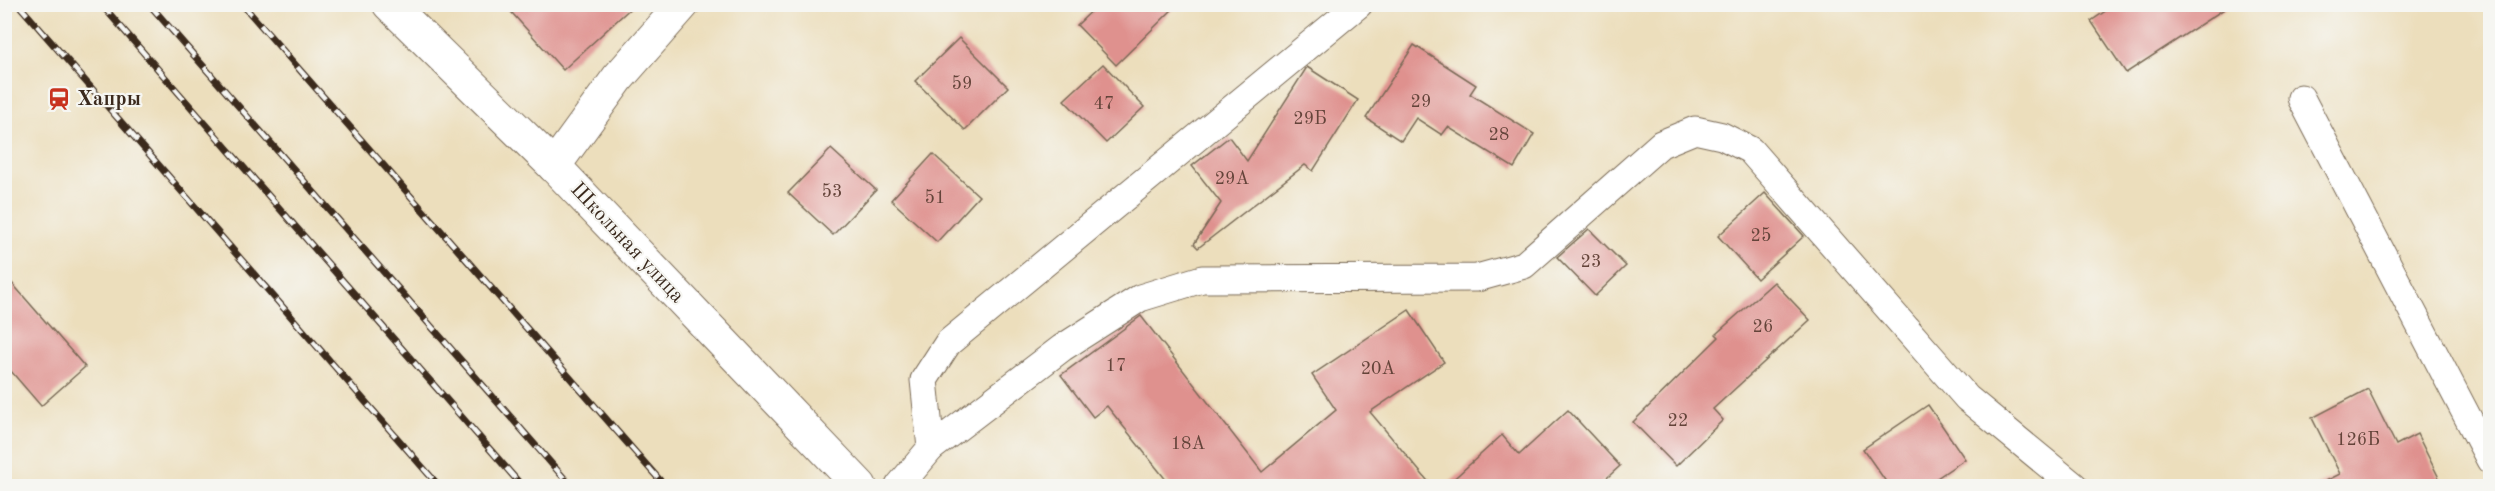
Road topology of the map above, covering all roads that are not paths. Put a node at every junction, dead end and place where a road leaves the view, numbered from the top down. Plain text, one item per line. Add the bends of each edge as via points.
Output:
1 (388, 4) edge
2 (683, 4) edge
3 (1359, 4) edge
4 (2301, 98) dead end
5 (554, 166) junction
6 (931, 448) junction
7 (2490, 460) edge
8 (860, 486) edge
9 (899, 486) edge
10 (2074, 486) edge

1 - 5 street, Школьная улица
2 - 5 street via 618,78
3 - 6 lane via 948,343 924,381
4 - 7 lane
5 - 8 street, Школьная улица
6 - 9 lane
6 - 10 lane via 1062,348 1140,298 1202,279 1477,278 1524,265 1661,144 1695,130 1722,136 1750,150 1967,398

